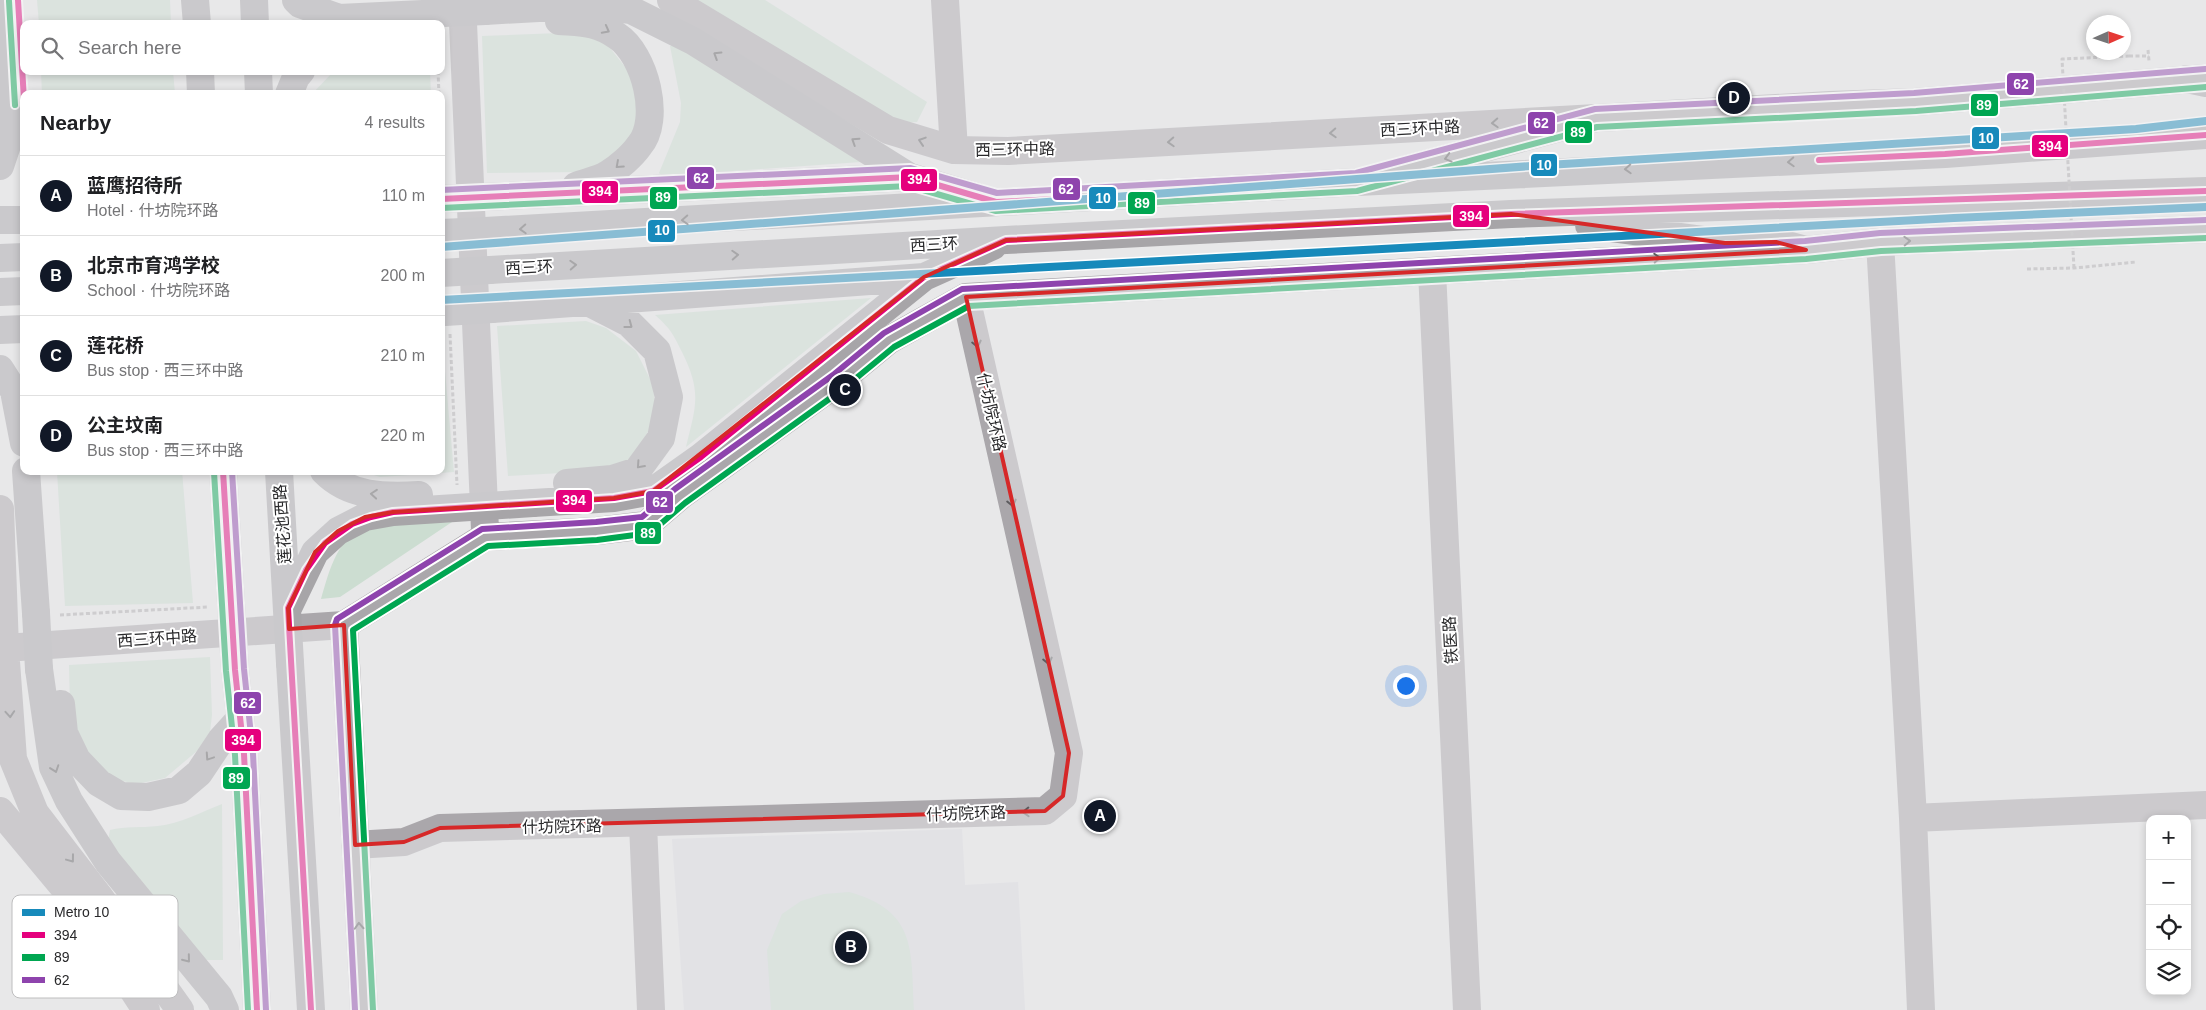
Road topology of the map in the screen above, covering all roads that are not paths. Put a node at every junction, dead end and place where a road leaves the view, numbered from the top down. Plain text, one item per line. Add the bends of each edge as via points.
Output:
1 (4, 0) edge
2 (18, 0) edge
3 (195, 0) edge
4 (254, 0) edge
5 (296, 0) edge
6 (671, 0) edge
7 (945, 0) edge
8 (479, 12) edge
9 (197, 20) edge
10 (255, 20) edge
11 (445, 25) edge
12 (20, 35) edge
13 (22, 75) edge
14 (200, 75) edge
15 (258, 75) edge
16 (298, 75) edge
17 (2200, 80) edge
18 (23, 90) edge
19 (201, 90) edge
20 (259, 90) edge
21 (291, 90) edge
22 (1596, 118) junction
23 (2206, 135) edge
24 (954, 150) junction
25 (0, 166) edge
26 (910, 177) junction
27 (1357, 182) junction
28 (2206, 191) edge
29 (548, 195) junction
30 (445, 199) edge
31 (996, 202) junction
32 (1511, 214) junction
33 (0, 220) edge
34 (20, 220) edge
35 (2206, 229) edge
36 (445, 233) edge
37 (1006, 240) junction
38 (1880, 242) junction
39 (1806, 250) junction
40 (20, 257) edge
41 (0, 258) edge
42 (1432, 271) junction
43 (445, 273) edge
44 (924, 277) junction
45 (20, 291) edge
46 (0, 292) edge
47 (966, 297) junction
48 (586, 301) junction
49 (445, 312) edge
50 (20, 329) edge
51 (0, 330) edge
52 (0, 369) edge
53 (20, 422) edge
54 (27, 475) edge
55 (44, 475) edge
56 (223, 475) edge
57 (279, 475) edge
58 (328, 475) edge
59 (530, 495) junction
60 (0, 510) edge
61 (485, 537) junction
62 (288, 608) junction
63 (45, 612) junction
64 (344, 625) junction
65 (5, 648) junction
66 (47, 668) junction
67 (240, 719) junction
68 (2206, 805) edge
69 (0, 811) edge
70 (1913, 818) junction
71 (643, 824) junction
72 (356, 844) junction
73 (83, 895) edge
74 (85, 895) edge
75 (135, 895) edge
76 (178, 948) edge
77 (140, 998) edge
78 (170, 998) edge
79 (146, 1010) edge
80 (180, 1010) edge
81 (224, 1010) edge
82 (258, 1010) edge
83 (312, 1010) edge
84 (364, 1010) edge
85 (651, 1010) edge
86 (1467, 1010) edge
87 (1921, 1010) edge

1 - 25 highway via 8,142
2 - 12 highway
3 - 9 highway
4 - 10 highway
5 - 8 highway, bridge via 339,18
24 -> 6 street, 西三环中路 via 888,130
7 - 24 street
8 - 11 highway
26 -> 8 highway via 693,41 631,10 592,5
8 -> 29 highway via 593,23 619,37 641,66 650,102 649,123 640,146 608,175
8 - 61 street
13 - 18 highway
14 - 19 highway
15 - 20 highway
16 - 21 highway
17 - 22 street, 西三环中路 via 1915,102
22 -> 24 street, 西三环中路 via 1008,152
22 -> 27 highway
23 -> 27 highway via 1945,154
26 - 29 highway
26 - 31 highway
27 - 31 highway
28 - 32 highway, 西三环
29 - 30 highway, bridge
31 -> 36 highway, bridge
32 - 37 highway, 西三环
32 - 39 highway via 1724,243 1776,242
33 - 34 highway
38 -> 35 street, 西三环中路
43 -> 37 highway, 西三环, bridge
37 - 44 highway
38 - 39 street, 西三环中路
38 - 70 street
42 -> 39 street, 西三环中路
40 - 41 highway
42 - 47 street, 西三环中路
42 - 86 street, 铁医路
44 - 48 highway
44 - 59 highway via 700,457 652,491 614,498
45 - 46 highway
47 - 61 street, 西三环中路 via 890,340 838,382 680,496 646,525
47 -> 71 street, 什坊院环路 via 1069,753 1063,796 1045,811
48 - 49 highway, bridge
48 -> 59 highway via 629,323 657,351 669,397 661,438 637,471
50 - 51 highway
52 - 53 highway via 14,391
54 - 63 highway
55 - 63 highway
56 - 67 highway, bridge
57 - 62 highway, 莲花池西路, bridge
59 -> 58 highway, bridge via 400,496 357,492
59 - 62 highway, bridge via 365,518 338,531 316,552
60 - 65 street
61 - 64 street, 西三环中路
62 - 83 highway, 莲花池西路, bridge
63 - 66 highway
64 - 65 street, 西三环中路
64 - 72 street
65 -> 74 street via 13,759 35,813
67 -> 66 highway via 199,773 178,790 148,797 121,796 99,783 77,760 64,732
66 -> 75 highway via 53,767 69,801 108,862
67 - 82 highway
68 - 70 street
69 - 73 street
70 - 87 street
71 - 72 street, 什坊院环路 via 440,828 404,842
71 - 85 street
84 -> 72 street
76 -> 81 highway via 219,998
77 - 79 street
78 - 80 street

